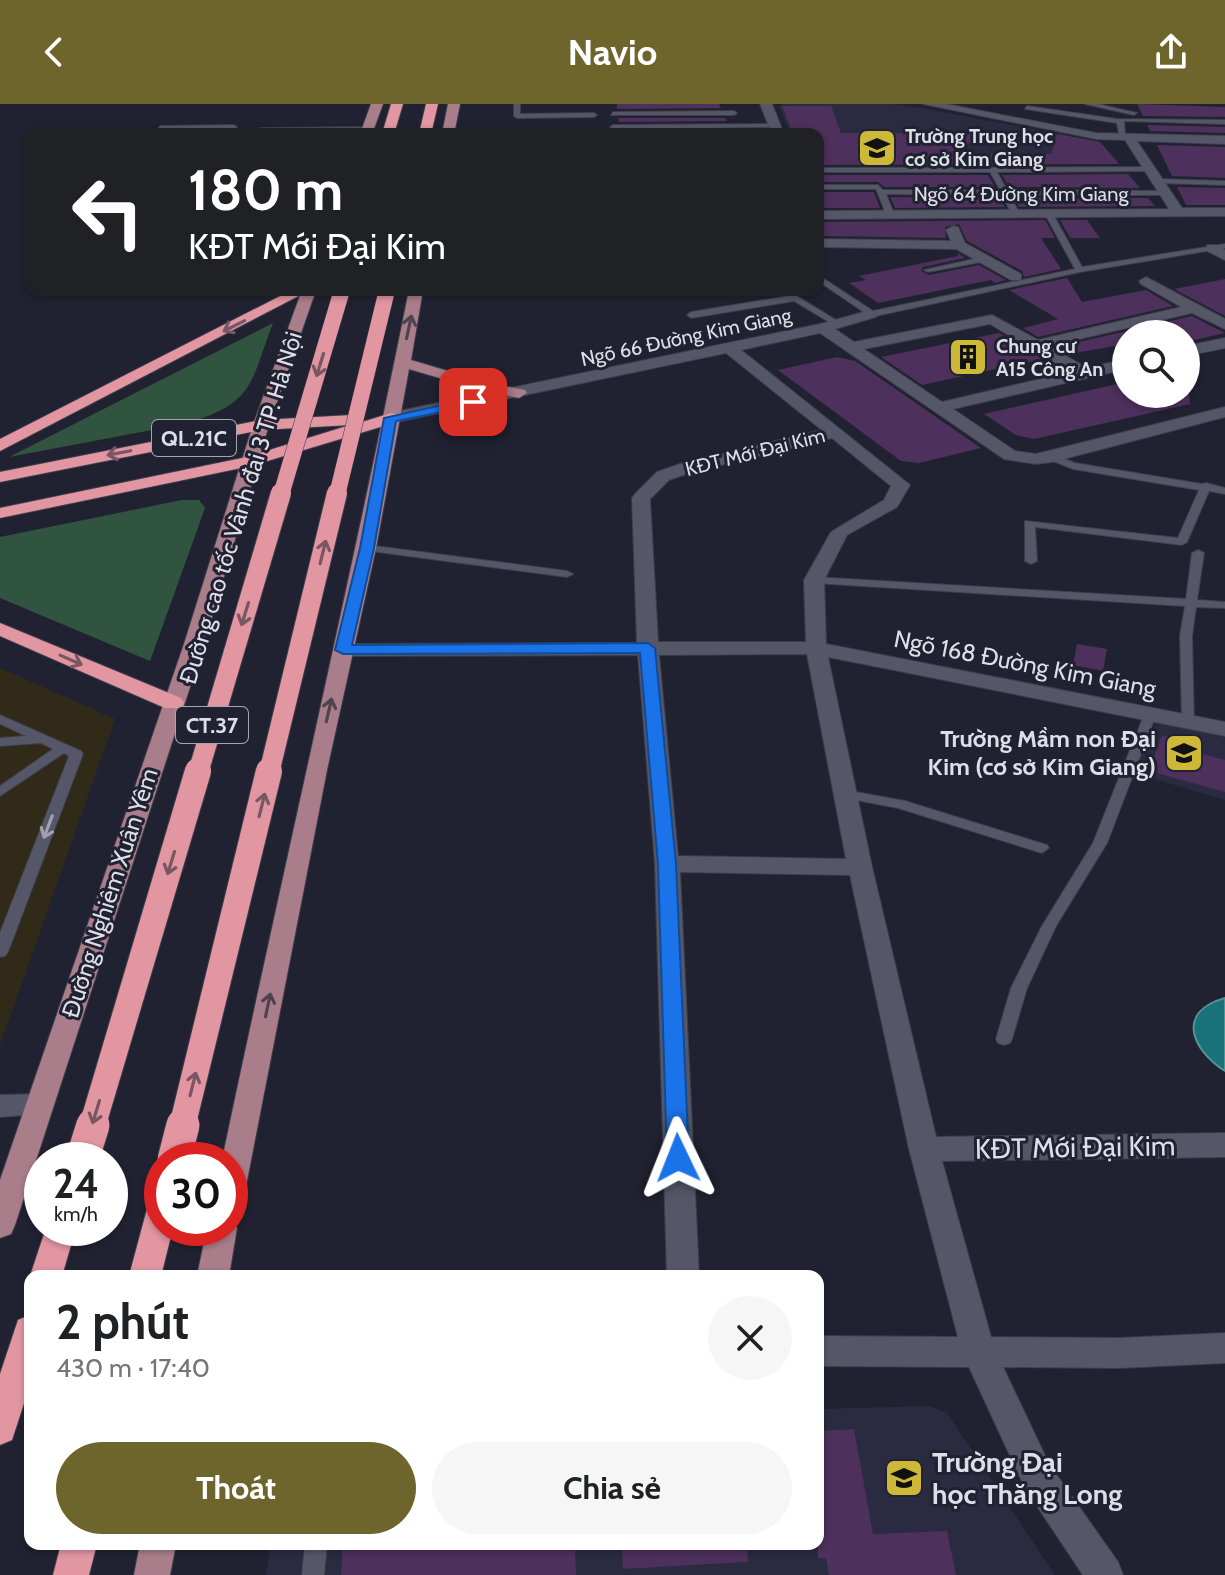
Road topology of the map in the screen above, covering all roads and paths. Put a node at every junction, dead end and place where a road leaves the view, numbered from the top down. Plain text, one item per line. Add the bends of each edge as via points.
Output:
1 (377, 104) edge
2 (396, 104) edge
3 (432, 104) edge
4 (454, 104) edge
5 (517, 104) edge
6 (613, 104) edge
7 (730, 104) edge
8 (766, 104) edge
9 (931, 104) edge
10 (1088, 104) edge
11 (1030, 106) edge
12 (613, 114) junction
13 (594, 115) dead end
14 (733, 115) junction
15 (1147, 119) junction
16 (1009, 120) junction
17 (1120, 121) junction
18 (1225, 122) edge
19 (732, 125) junction
20 (160, 128) dead end
21 (240, 128) edge
22 (368, 128) edge
23 (389, 128) edge
24 (426, 128) edge
25 (449, 128) edge
26 (614, 128) edge
27 (661, 128) edge
28 (765, 128) edge
29 (776, 128) edge
30 (1124, 136) junction
31 (1225, 140) edge
32 (992, 169) junction
33 (1148, 169) junction
34 (824, 170) edge
35 (873, 170) junction
36 (1225, 183) edge
37 (824, 187) edge
38 (1161, 187) junction
39 (879, 190) junction
40 (1002, 192) junction
41 (1225, 212) edge
42 (1178, 213) junction
43 (890, 214) junction
44 (1016, 214) junction
45 (1049, 214) junction
46 (824, 215) edge
47 (947, 215) junction
48 (824, 243) edge
49 (959, 245) junction
50 (1221, 250) edge
51 (983, 259) junction
52 (1099, 263) dead end
53 (1078, 268) junction
54 (928, 270) dead end
55 (1016, 277) junction
56 (824, 281) edge
57 (1146, 281) dead end
58 (291, 296) edge
59 (307, 296) edge
60 (340, 296) edge
61 (386, 296) edge
62 (415, 296) edge
63 (1194, 308) junction
64 (867, 311) junction
65 (691, 315) dead end
66 (830, 325) junction
67 (1225, 325) edge
68 (1225, 343) edge
69 (1035, 345) junction
70 (851, 347) junction
71 (729, 348) junction
72 (1200, 348) edge
73 (401, 362) junction
74 (1112, 367) edge
75 (1083, 373) junction
76 (519, 393) junction
77 (941, 407) junction
78 (1225, 412) edge
79 (391, 418) junction
80 (261, 425) junction
81 (836, 432) junction
82 (0, 446) edge
83 (1052, 457) junction
84 (251, 461) junction
85 (0, 477) edge
86 (1206, 486) junction
87 (1225, 491) edge
88 (0, 513) edge
89 (1198, 553) dead end
90 (365, 557) junction
91 (1031, 561) dead end
92 (567, 574) dead end
93 (814, 580) junction
94 (1190, 602) junction
95 (1225, 605) edge
96 (3, 634) edge
97 (648, 648) junction
98 (816, 648) junction
99 (343, 650) junction
100 (173, 703) junction
101 (1150, 715) junction
102 (0, 719) edge
103 (1188, 722) junction
104 (1225, 729) edge
105 (43, 739) junction
106 (0, 742) edge
107 (69, 751) junction
108 (0, 792) edge
109 (845, 794) junction
110 (1042, 848) dead end
111 (667, 864) junction
112 (860, 867) junction
113 (0, 952) edge
114 (1004, 1039) dead end
115 (39, 1105) junction
116 (0, 1106) edge
117 (87, 1142) edge
118 (178, 1142) edge
119 (240, 1142) edge
120 (1225, 1145) edge
121 (924, 1149) junction
122 (0, 1225) edge
123 (55, 1246) edge
124 (153, 1246) edge
125 (219, 1246) edge
126 (48, 1270) edge
127 (147, 1270) edge
128 (214, 1270) edge
129 (683, 1270) edge
130 (1225, 1348) edge
131 (24, 1350) edge
132 (824, 1351) edge
133 (979, 1353) junction
134 (0, 1429) edge
135 (77, 1550) edge
136 (157, 1550) edge
137 (315, 1550) edge
138 (71, 1575) edge
139 (152, 1575) edge
140 (313, 1575) edge
141 (1105, 1575) edge

1 - 22 main road
2 - 23 main road
3 - 24 highway
4 - 25 main road
5 - 13 lane via 517,116
6 - 12 lane
7 - 14 lane
8 - 29 street
9 - 16 street
10 - 15 lane
11 - 16 lane
11 - 17 lane
12 - 14 lane
12 - 26 lane
14 - 19 lane
15 - 17 lane
15 - 18 lane
16 - 30 street
17 - 30 lane
19 - 27 lane
19 - 28 lane
20 - 21 lane
30 - 31 street
30 - 33 street
32 - 33 lane
32 - 35 lane
32 - 40 lane
33 - 38 street
34 - 35 lane
35 - 39 lane
36 - 38 lane
37 - 39 lane
38 - 40 lane
38 - 42 street
39 - 40 lane
39 - 43 lane
40 - 44 lane
41 - 42 street, Ngõ 64 Đường Kim Giang
42 - 45 street, Ngõ 64 Đường Kim Giang
43 - 46 street, Ngõ 64 Đường Kim Giang
43 - 47 street, Ngõ 64 Đường Kim Giang
44 - 45 street, Ngõ 64 Đường Kim Giang
44 - 47 street, Ngõ 64 Đường Kim Giang
45 - 53 lane
47 - 49 street
48 - 49 street
49 - 51 street
50 - 53 lane, Ngõ 66 Đường Kim Giang
51 - 54 lane
51 - 55 street
52 - 53 lane
53 - 55 lane
53 - 64 lane, Ngõ 66 Đường Kim Giang
55 - 64 lane
56 - 64 lane
57 - 63 street
58 -> 82 highway
59 - 80 main road, Đường Nghiêm Xuân Yêm
60 -> 117 highway, Đường cao tốc Vành đai 3 TP. Hà Nội / CT.37, bridge
118 -> 61 highway, CT.37, bridge
73 -> 62 main road
63 - 67 street
63 - 69 street
64 - 66 street, Ngõ 66 Đường Kim Giang
65 - 66 lane via 795,298
66 - 70 street
66 - 71 street, Ngõ 66 Đường Kim Giang
68 - 72 street
69 - 70 street via 992,319
69 - 75 street
70 - 77 street
71 - 76 street, Ngõ 66 Đường Kim Giang
71 - 81 street, KĐT Mới Đại Kim
73 - 76 main road
73 - 79 main road
74 - 75 street
75 - 77 street
76 - 79 street, Ngõ 66 Đường Kim Giang
77 - 83 street via 1010,455
78 - 83 street
79 - 80 highway, QL.21C
79 - 84 highway, QL.21C
79 - 90 main road
80 - 84 main road, Đường Nghiêm Xuân Yêm
80 -> 85 highway, QL.21C
81 - 93 street, KĐT Mới Đại Kim via 901,485 891,503 840,532
81 - 97 street, KĐT Mới Đại Kim via 686,468 663,476 641,498
83 - 86 lane via 1073,466
84 - 88 highway, QL.21C
84 - 100 main road, Đường Nghiêm Xuân Yêm
86 - 87 lane
86 - 91 lane via 1182,542 1029,523
89 - 94 lane
90 - 92 lane
90 - 99 main road
93 - 94 lane
93 - 98 street
94 - 95 lane
94 - 103 lane
96 -> 100 highway
97 - 98 street
97 - 99 street
97 - 111 street, KĐT Mới Đại Kim
98 - 101 street, Ngõ 168 Đường Kim Giang
98 - 109 street
119 -> 99 main road
100 - 115 main road, Đường Nghiêm Xuân Yêm
101 - 103 street, Ngõ 168 Đường Kim Giang
101 - 114 lane via 1100,843 1049,926 1019,988
102 - 105 lane
103 - 104 street, Ngõ 168 Đường Kim Giang
105 - 106 lane
105 - 107 lane
107 - 108 lane
107 -> 113 lane
109 - 110 lane via 900,804
109 - 112 street
111 - 112 street
111 - 129 street, KĐT Mới Đại Kim
112 - 121 street
115 - 116 street
115 - 122 main road, Đường Nghiêm Xuân Yêm
120 - 121 street, KĐT Mới Đại Kim
121 - 133 street
123 - 126 highway
124 - 127 highway
125 - 128 main road
130 - 133 street
131 - 134 highway
132 - 133 street
133 - 141 street via 1037,1476
135 - 138 highway
136 - 139 main road
137 - 140 lane

